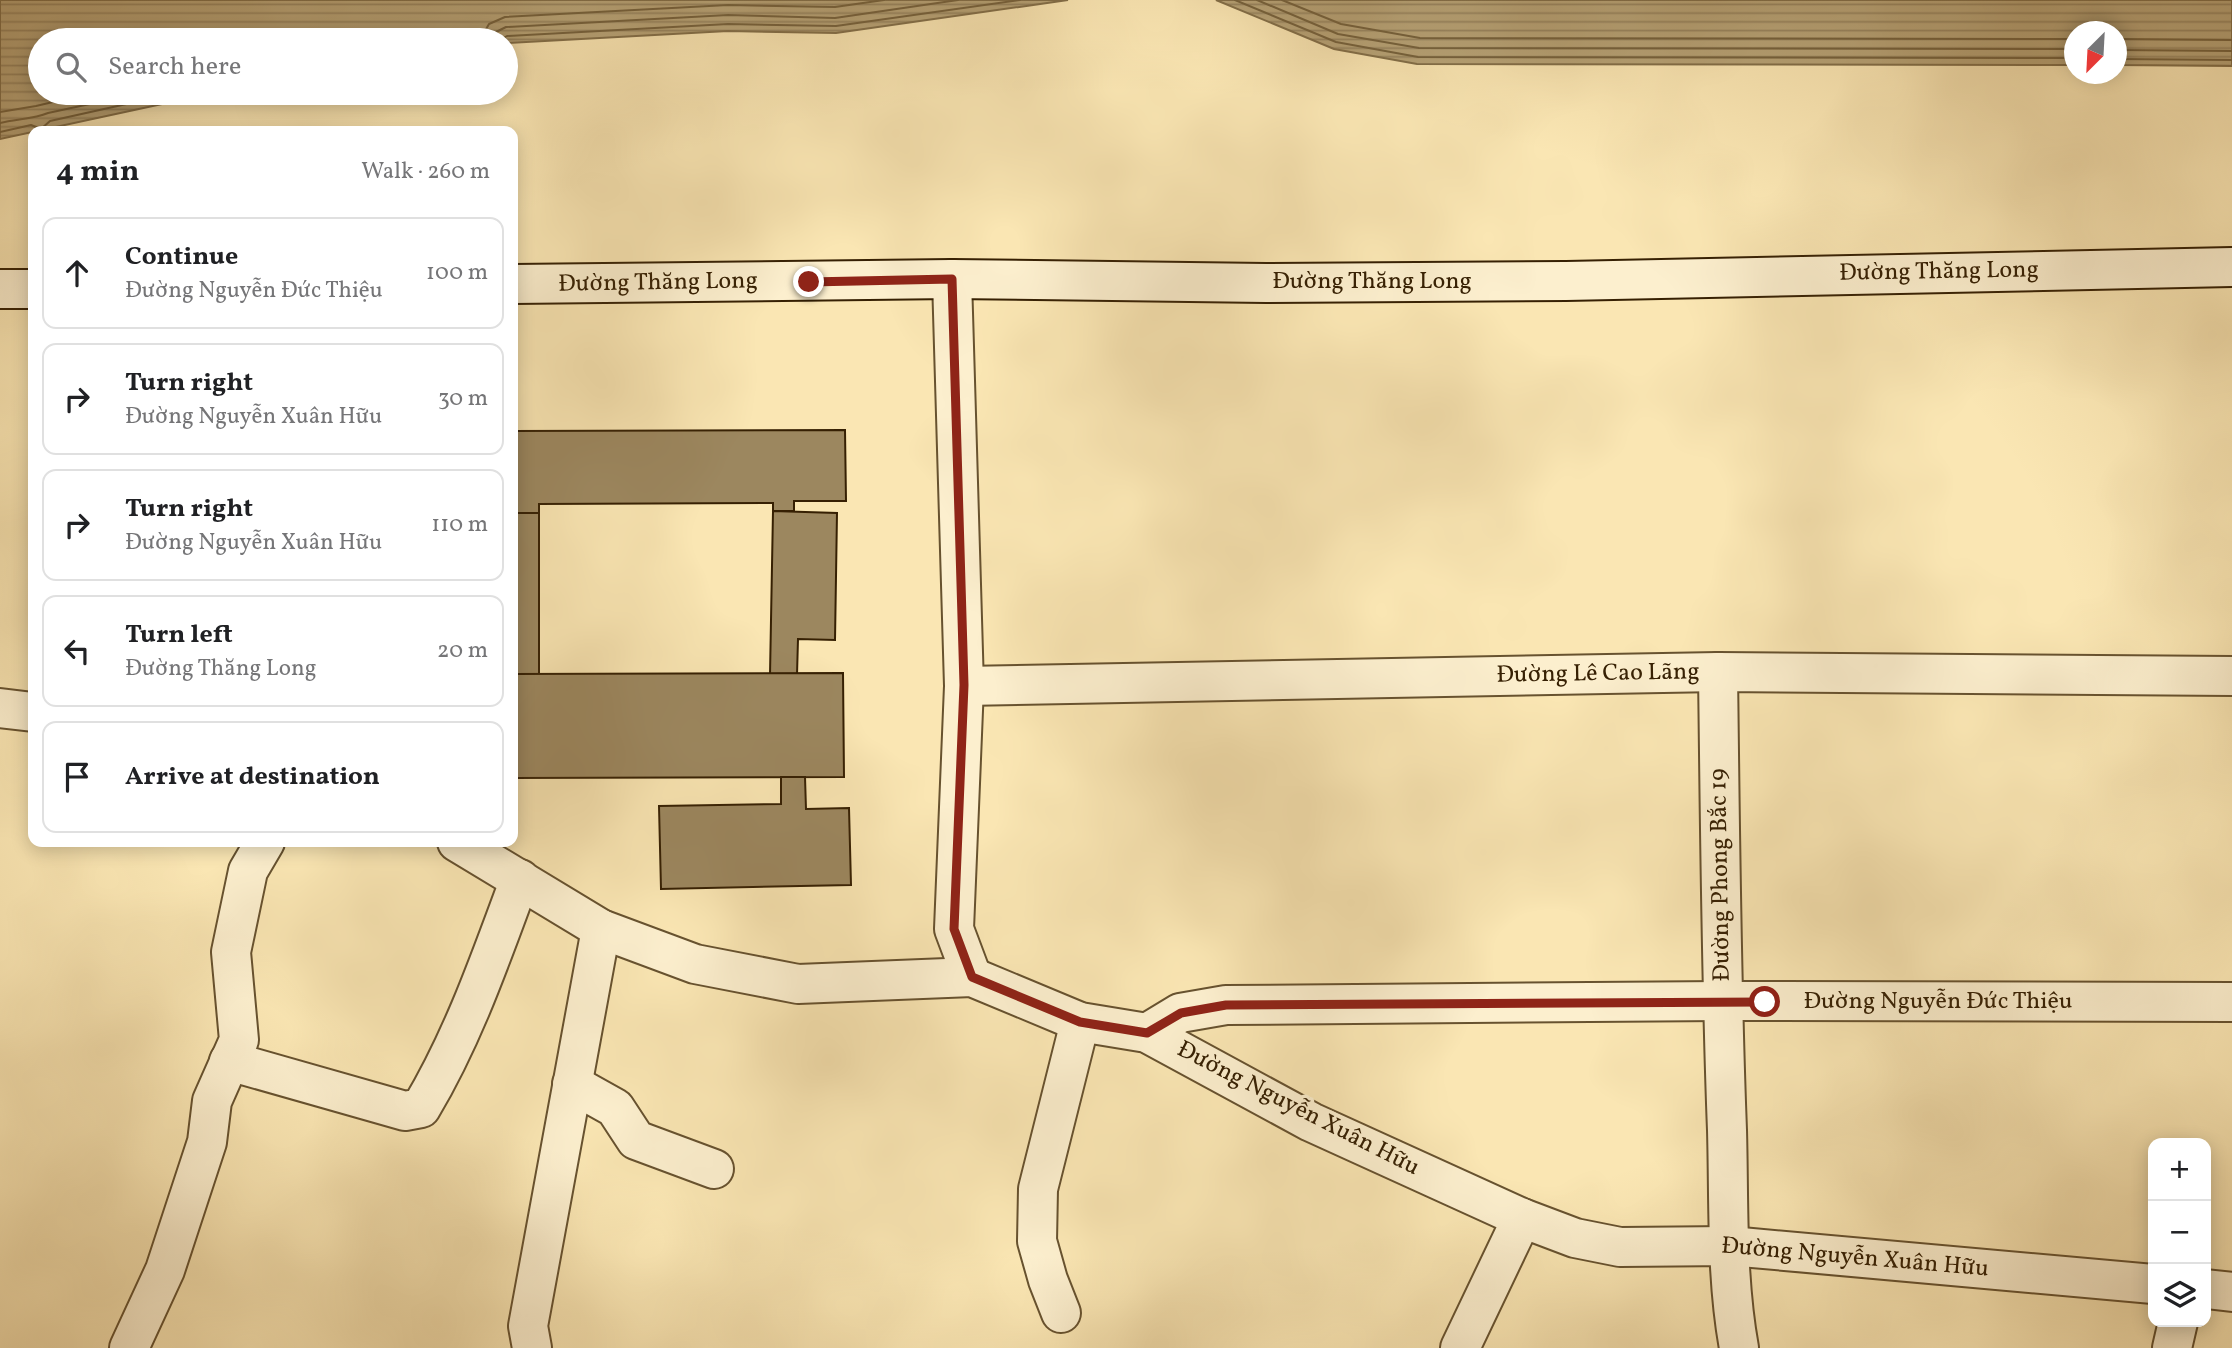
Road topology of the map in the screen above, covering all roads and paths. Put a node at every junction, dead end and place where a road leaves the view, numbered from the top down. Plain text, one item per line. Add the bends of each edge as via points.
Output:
1 (2232, 267) edge
2 (952, 279) junction
3 (518, 284) edge
4 (0, 289) edge
5 (28, 289) edge
6 (1718, 672) junction
7 (2232, 676) edge
8 (964, 685) junction
9 (0, 708) edge
10 (28, 711) edge
11 (262, 847) edge
12 (466, 847) edge
13 (520, 879) junction
14 (601, 929) junction
15 (972, 977) junction
16 (1722, 1001) junction
17 (2232, 1002) edge
18 (1080, 1022) junction
19 (1147, 1033) junction
20 (229, 1061) junction
21 (572, 1084) junction
22 (714, 1169) dead end
23 (1522, 1218) junction
24 (1730, 1246) junction
25 (2148, 1284) edge
26 (2211, 1290) edge
27 (2232, 1292) edge
28 (1061, 1313) dead end
29 (2177, 1327) edge
30 (129, 1348) edge
31 (532, 1348) edge
32 (1460, 1348) edge
33 (1739, 1348) edge
34 (2172, 1348) edge

1 - 2 street, Đường Thăng Long via 1566,281
2 - 3 street, Đường Thăng Long
2 - 8 street
4 - 5 street
6 - 7 street, Đường Lê Cao Lãng
6 - 8 street, Đường Lê Cao Lãng
6 - 16 street, Đường Phong Bắc 19
8 - 15 street via 954,929
9 - 10 street
11 - 20 street via 248,871 231,952 239,1040
12 - 13 street
13 - 14 street
13 - 20 street via 468,1016 421,1108 405,1111
14 - 15 street via 695,964 798,984
14 - 21 street
15 - 18 street, Đường Nguyễn Xuân Hữu
16 - 17 street, Đường Nguyễn Đức Thiệu
16 - 19 street, Đường Nguyễn Đức Thiệu via 1226,1005 1181,1013
16 - 24 street, Đường Phong Bắc 19
18 - 19 street, Đường Nguyễn Xuân Hữu
18 - 28 street via 1038,1189 1037,1241
19 - 23 street, Đường Nguyễn Xuân Hữu via 1311,1122
20 - 30 street via 212,1101 207,1142 165,1270
21 - 22 street via 615,1108 636,1140
21 - 31 street via 528,1326
23 - 24 street, Đường Nguyễn Xuân Hữu via 1575,1238 1619,1247
23 - 32 street
24 - 25 street, Đường Nguyễn Xuân Hữu
24 - 33 street, Đường Phong Bắc 19
26 - 27 street
29 - 34 street

